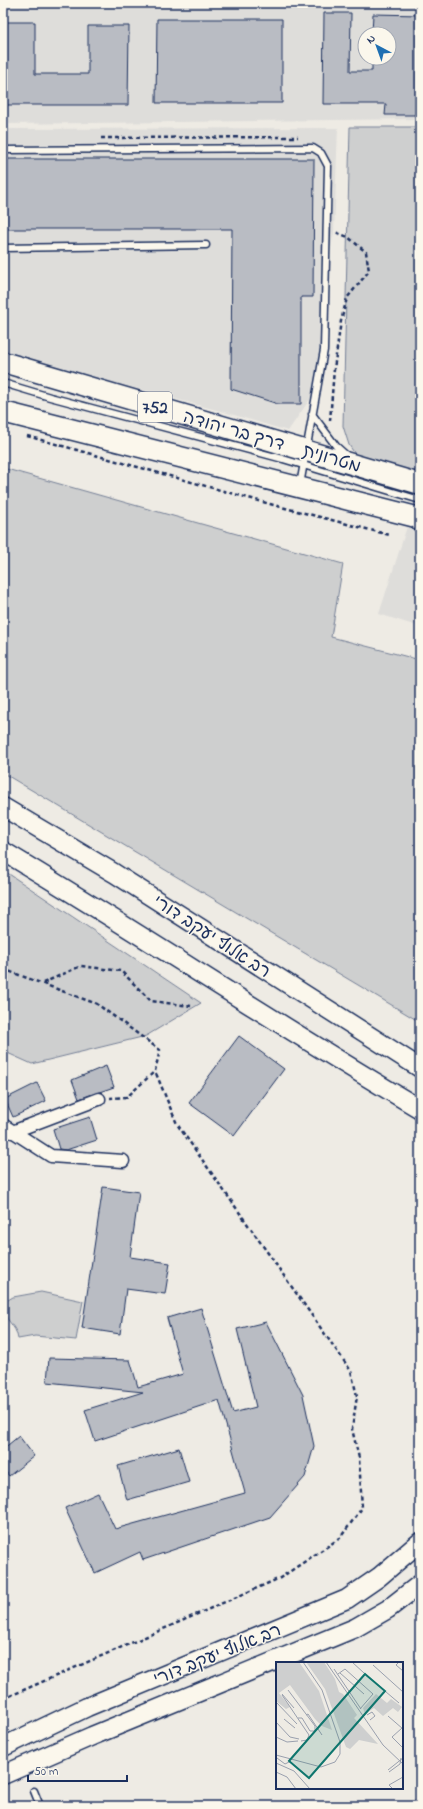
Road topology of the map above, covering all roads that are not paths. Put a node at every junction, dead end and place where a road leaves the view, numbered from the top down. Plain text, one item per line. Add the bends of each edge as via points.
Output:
1 (3, 150) edge
2 (206, 245) dead end
3 (3, 248) edge
4 (6, 362) edge
5 (3, 383) edge
6 (3, 412) edge
7 (312, 414) junction
8 (306, 459) junction
9 (358, 464) junction
10 (420, 484) edge
11 (300, 487) junction
12 (420, 500) edge
13 (400, 513) junction
14 (420, 518) edge
15 (420, 530) edge
16 (3, 807) edge
17 (3, 851) edge
18 (420, 1068) edge
19 (99, 1099) road end
20 (420, 1109) edge
21 (8, 1129) edge
22 (123, 1161) dead end
23 (420, 1542) edge
24 (420, 1584) edge
25 (3, 1747) edge
26 (4, 1776) edge
27 (34, 1791) dead end
28 (40, 1806) edge

1 - 7 lane via 313,148 321,153 328,166 324,350
2 - 3 lane
4 - 8 main road, דרך בר יהודה / 752
5 - 8 lane, מטרונית
6 - 11 main road, דרך בר יהודה / 752
7 - 8 lane
7 - 9 lane via 336,446
8 - 9 main road, דרך בר יהודה / 752
8 - 11 lane
8 - 12 lane, מטרונית
9 - 10 main road, דרך בר יהודה / 752
11 - 13 main road, דרך בר יהודה / 752
13 - 14 main road, דרך בר יהודה / 752
13 - 15 lane
16 - 18 main road, רב אלוף יעקב דורי via 114,873
17 - 20 main road, רב אלוף יעקב דורי via 96,906 340,1062
19 - 21 street
21 - 22 street via 51,1156
23 - 25 main road, רב אלוף יעקב דורי via 379,1577 347,1599 87,1707
24 - 26 main road, רב אלוף יעקב דורי via 388,1609 355,1628 92,1736
27 - 28 lane

